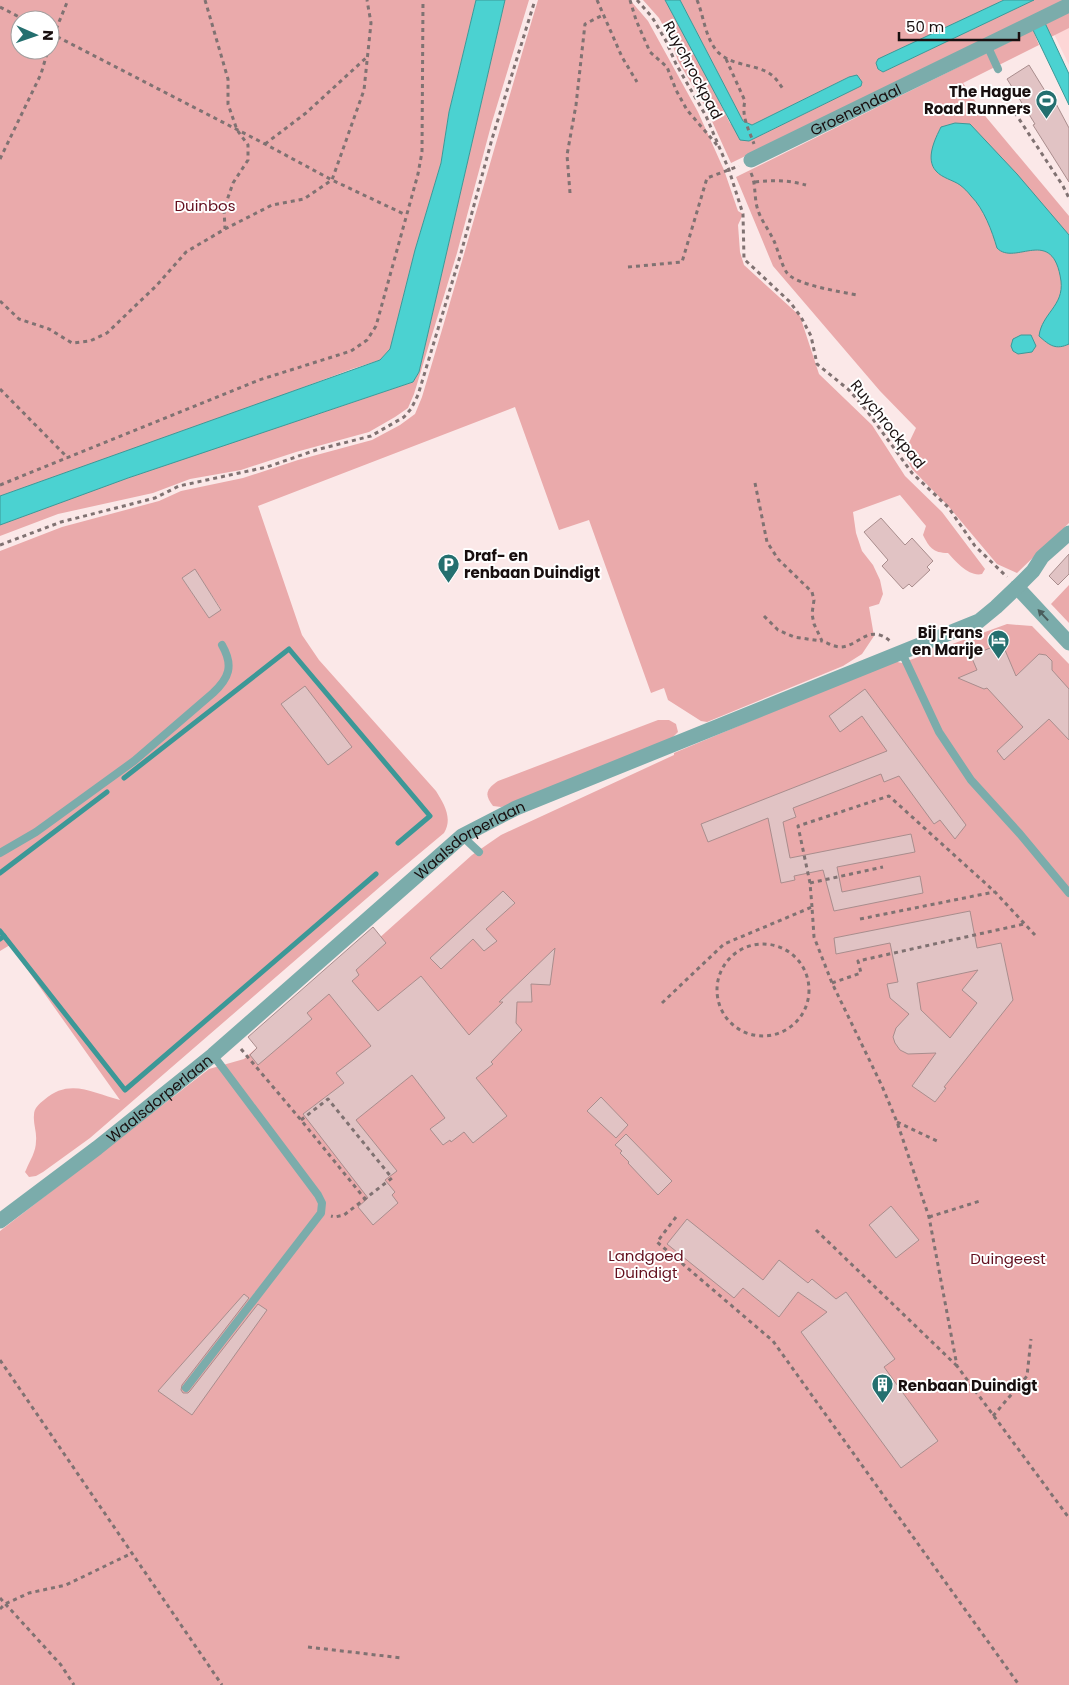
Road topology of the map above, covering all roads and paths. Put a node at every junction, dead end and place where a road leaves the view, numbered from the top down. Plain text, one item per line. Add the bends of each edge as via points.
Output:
1 (68, 0) edge
2 (205, 0) edge
3 (368, 0) edge
4 (423, 0) edge
5 (535, 0) edge
6 (597, 0) edge
7 (630, 0) edge
8 (637, 0) edge
9 (697, 0) edge
10 (1069, 5) edge
11 (603, 15) junction
12 (60, 16) edge
13 (60, 39) edge
14 (987, 45) junction
15 (368, 57) junction
16 (725, 58) junction
17 (45, 60) edge
18 (998, 69) dead end
19 (637, 82) dead end
20 (783, 89) dead end
21 (1006, 99) dead end
22 (237, 130) junction
23 (753, 142) dead end
24 (265, 144) junction
25 (720, 148) junction
26 (0, 159) edge
27 (750, 165) joint
28 (729, 170) junction
29 (332, 180) junction
30 (755, 182) junction
31 (806, 185) dead end
32 (570, 193) dead end
33 (1069, 198) edge
34 (406, 215) junction
35 (225, 229) junction
36 (628, 266) dead end
37 (857, 294) dead end
38 (0, 301) edge
39 (0, 389) edge
40 (68, 458) junction
41 (755, 482) dead end
42 (0, 485) edge
43 (1069, 533) edge
44 (0, 545) edge
45 (1017, 587) junction
46 (764, 616) dead end
47 (822, 641) junction
48 (1069, 643) edge
49 (222, 645) dead end
50 (900, 654) junction
51 (462, 836) junction
52 (479, 852) dead end
53 (0, 854) edge
54 (883, 868) dead end
55 (810, 883) junction
56 (995, 892) junction
57 (1069, 893) edge
58 (812, 907) junction
59 (860, 919) dead end
60 (1024, 924) junction
61 (1035, 935) dead end
62 (741, 949) joint
63 (832, 984) junction
64 (662, 1003) dead end
65 (231, 1038) junction
66 (213, 1055) junction
67 (301, 1120) junction
68 (897, 1122) junction
69 (937, 1141) dead end
70 (365, 1199) junction
71 (980, 1201) dead end
72 (321, 1213) junction
73 (676, 1217) dead end
74 (929, 1217) junction
75 (0, 1220) edge
76 (816, 1230) dead end
77 (1031, 1339) dead end
78 (0, 1360) edge
79 (957, 1366) junction
80 (186, 1388) dead end
81 (993, 1416) junction
82 (1069, 1518) edge
83 (132, 1553) junction
84 (0, 1598) edge
85 (5, 1604) junction
86 (0, 1609) edge
87 (308, 1647) dead end
88 (402, 1658) dead end
89 (74, 1685) edge
90 (222, 1685) edge
91 (1019, 1685) edge

1 - 12 path
2 - 22 path via 228,79 228,104
3 - 15 path via 371,23
4 - 34 path via 422,152
5 - 44 path via 418,395 404,417 371,436 249,472 179,486 155,498 61,522
6 - 11 path
7 - 25 path via 650,52 667,67 687,110
8 - 25 path, Ruychrockpad via 666,41
9 - 16 path via 706,31
10 - 14 street, Groenendaal
11 - 19 path
11 - 32 path via 585,24 567,155
13 - 22 path
14 - 18 lane
14 - 27 street, Groenendaal
15 - 24 path via 306,113
15 - 29 path via 364,90
16 - 20 path via 767,72
16 - 23 path via 745,101 745,119
17 - 26 path
21 - 33 path
22 - 24 path
22 - 35 path via 248,146 248,160 233,183 224,209
24 - 29 path
25 - 28 path, Ruychrockpad
27 - 30 path
28 - 36 path via 707,178 682,262
28 - 45 path, Ruychrockpad via 743,214 744,260 802,316 811,336 817,364 849,390 912,473 948,507 975,546
29 - 34 path
29 - 35 path via 304,199 272,205
30 - 31 path via 790,180
30 - 37 path via 757,208 787,274 830,290
34 - 40 path via 376,326 367,340 351,351 205,400
35 - 38 path via 186,252 107,333 90,341 72,343 49,329 19,319
39 - 40 path
40 - 42 path
41 - 47 path via 767,542 778,559 812,592 814,624
43 - 45 street via 1042,557
48 -> 45 street
45 - 50 street, Waalsdorperlaan via 979,621
46 - 47 path via 778,630 794,637
47 - 50 path via 842,647 876,634 892,642
49 - 53 lane via 230,663 222,685 213,694 134,761
50 - 51 street, Waalsdorperlaan via 516,808
50 - 57 lane via 940,732 971,780
51 - 52 lane
51 - 65 street, Waalsdorperlaan
54 - 55 path
55 - 56 path via 798,826 888,796
55 - 58 path
56 - 59 path
56 - 60 path
58 - 63 path via 814,937
58 - 64 path via 724,944
60 - 61 path
60 - 63 path via 858,961 861,973
62 - 62 path via 726,962 718,979 718,998 725,1016 739,1029 757,1036 776,1034 793,1025 805,1010 810,991 806,972 795,956 779,946 760,944
63 - 68 path
65 - 66 street, Waalsdorperlaan
65 - 67 path
66 - 72 lane via 318,1195 322,1203
66 - 75 street, Waalsdorperlaan
67 - 70 path
67 - 70 path via 328,1099 392,1178
68 - 69 path
68 - 74 path
70 - 72 path via 344,1215 335,1217
71 - 74 path
72 - 80 lane
73 - 91 path via 657,1242 773,1341
74 - 79 path
76 - 79 path
77 - 81 path via 1027,1376
78 - 83 path
79 - 81 path
81 - 82 path
83 - 85 path via 66,1585 29,1593
83 - 90 path
84 - 85 path
85 - 86 path
85 - 89 path
87 - 88 path

